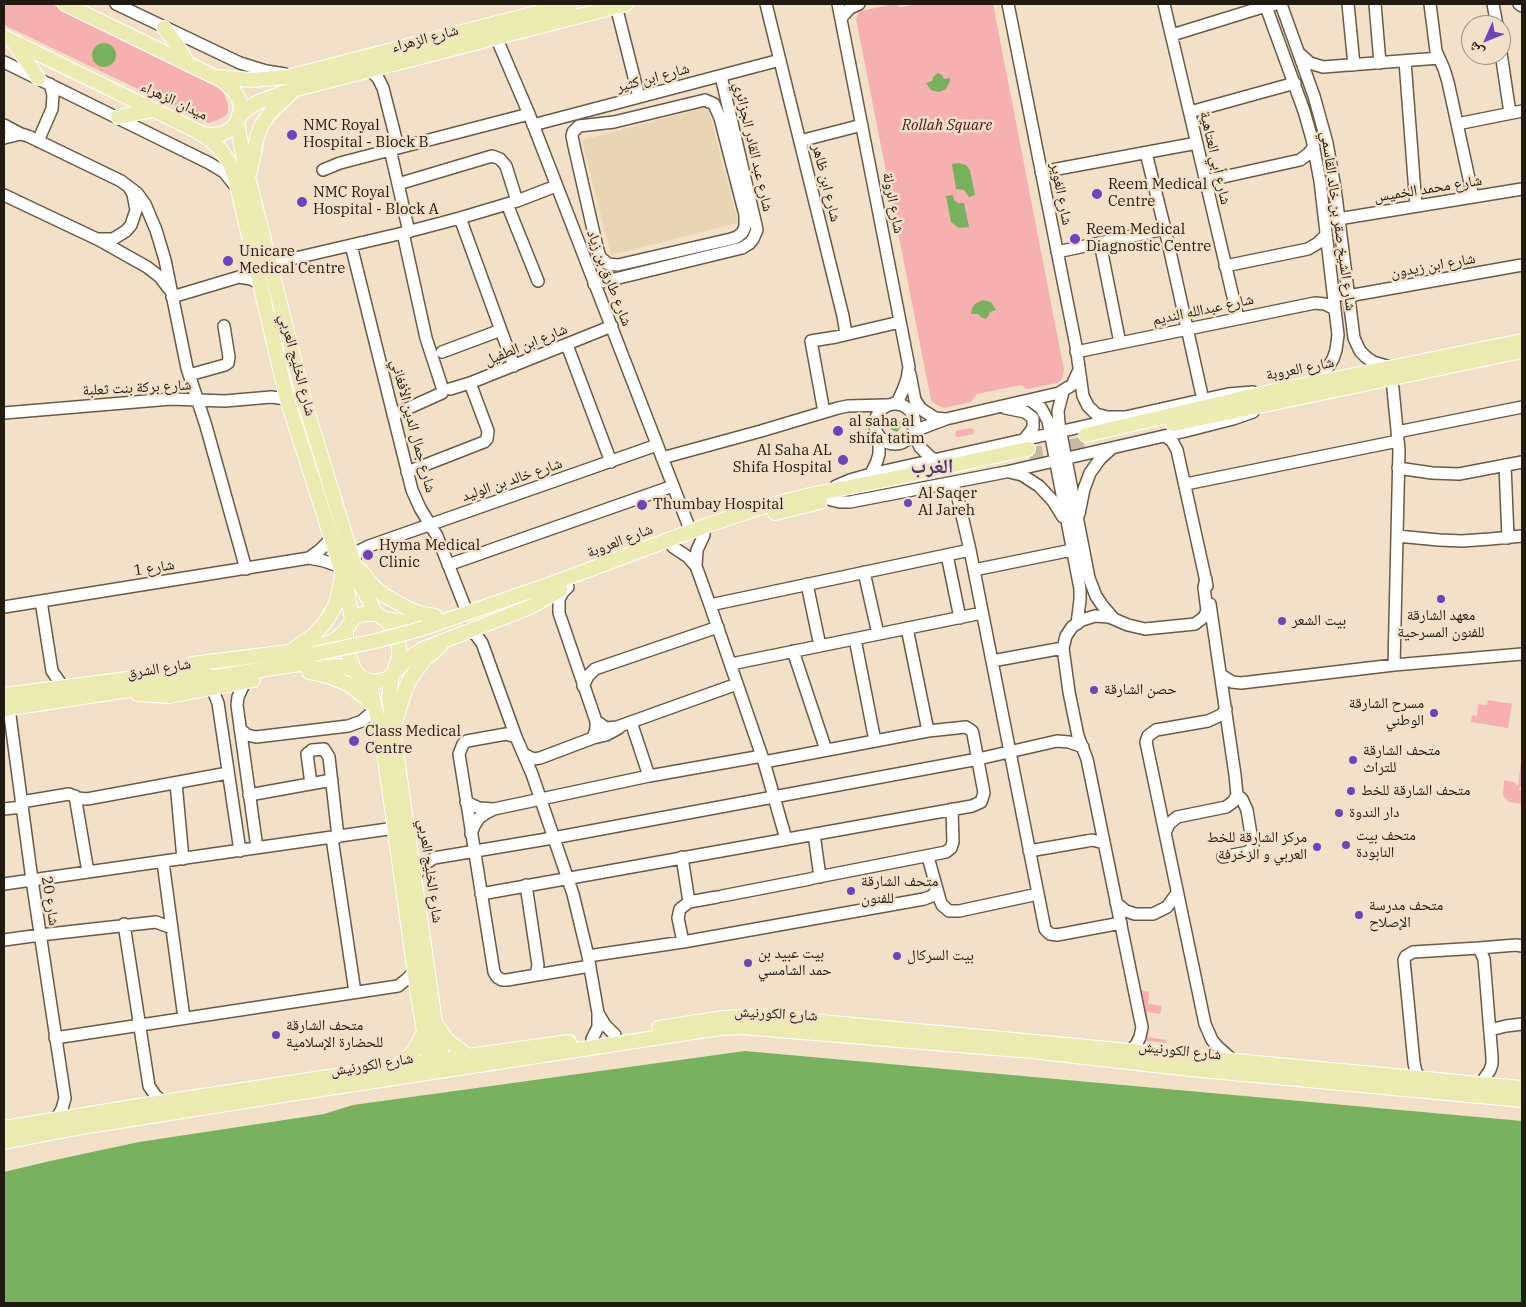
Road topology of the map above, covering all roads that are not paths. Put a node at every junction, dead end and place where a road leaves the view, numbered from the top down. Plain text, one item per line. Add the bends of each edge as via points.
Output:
1 (65, 4) edge
2 (116, 4) edge
3 (571, 4) edge
4 (766, 4) edge
5 (838, 4) edge
6 (859, 4) edge
7 (1008, 4) edge
8 (1164, 4) edge
9 (1281, 4) edge
10 (1348, 4) edge
11 (1375, 4) edge
12 (1430, 4) edge
13 (621, 5) edge
14 (1265, 5) edge
15 (545, 7) edge
16 (1286, 17) junction
17 (841, 18) junction
18 (164, 28) junction
19 (1172, 35) junction
20 (496, 37) junction
21 (8, 39) edge
22 (1299, 53) junction
23 (1438, 58) junction
24 (780, 60) junction
25 (1405, 61) junction
26 (4, 62) edge
27 (1380, 63) junction
28 (188, 64) junction
29 (1354, 65) junction
30 (1503, 65) edge
31 (1324, 67) junction
32 (370, 70) junction
33 (211, 75) junction
34 (721, 76) junction
35 (44, 81) junction
36 (1309, 81) junction
37 (295, 82) junction
38 (1295, 83) junction
39 (71, 95) junction
40 (639, 98) junction
41 (52, 109) junction
42 (153, 110) junction
43 (588, 111) junction
44 (1522, 111) edge
45 (1190, 112) junction
46 (1510, 113) junction
47 (725, 116) junction
48 (118, 117) junction
49 (238, 120) junction
50 (531, 120) junction
51 (593, 124) junction
52 (1458, 124) junction
53 (4, 125) edge
54 (862, 125) junction
55 (195, 130) junction
56 (21, 134) junction
57 (4, 138) edge
58 (38, 141) junction
59 (800, 141) junction
60 (1197, 143) junction
61 (394, 148) junction
62 (1314, 148) junction
63 (1146, 153) junction
64 (1300, 160) junction
65 (1318, 168) junction
66 (323, 170) dead end
67 (1041, 172) junction
68 (250, 180) junction
69 (1205, 181) junction
70 (398, 184) junction
71 (556, 186) junction
72 (129, 187) junction
73 (1522, 189) edge
74 (239, 192) junction
75 (4, 195) edge
76 (1473, 198) junction
77 (512, 202) junction
78 (1416, 206) junction
79 (460, 218) junction
80 (1338, 219) junction
81 (1165, 229) junction
82 (406, 232) junction
83 (1326, 235) junction
84 (97, 239) junction
85 (1100, 243) junction
86 (161, 245) junction
87 (351, 245) junction
88 (725, 246) junction
89 (597, 247) junction
90 (1308, 249) junction
91 (582, 251) junction
92 (1057, 252) junction
93 (1329, 256) junction
94 (254, 260) junction
95 (140, 263) junction
96 (1522, 265) edge
97 (1225, 266) junction
98 (271, 271) junction
99 (238, 277) junction
100 (538, 281) dead end
101 (1332, 282) junction
102 (259, 283) junction
103 (594, 284) junction
104 (171, 294) junction
105 (1348, 296) junction
106 (1335, 309) junction
107 (1238, 318) junction
108 (900, 322) junction
109 (224, 326) dead end
110 (612, 326) junction
111 (1188, 329) junction
112 (501, 330) junction
113 (846, 334) junction
114 (1522, 341) edge
115 (1120, 343) junction
116 (567, 345) junction
117 (1522, 351) edge
118 (442, 352) dead end
119 (1076, 352) junction
120 (514, 366) junction
121 (909, 367) junction
122 (1079, 370) junction
123 (1392, 373) junction
124 (189, 375) junction
125 (283, 383) junction
126 (470, 383) junction
127 (1314, 383) junction
128 (445, 390) junction
129 (1063, 392) junction
130 (271, 397) junction
131 (197, 399) junction
132 (287, 399) junction
133 (1266, 399) junction
134 (1030, 400) junction
135 (1203, 400) junction
136 (890, 405) junction
137 (854, 406) junction
138 (1001, 407) junction
139 (1522, 407) edge
140 (824, 412) junction
141 (4, 413) edge
142 (393, 415) junction
143 (1127, 417) junction
144 (946, 419) junction
145 (874, 426) junction
146 (313, 430) junction
147 (1186, 431) junction
148 (914, 432) junction
149 (1056, 433) junction
150 (1165, 436) junction
151 (1398, 436) junction
152 (879, 438) junction
153 (1088, 438) tunnel mouth
154 (657, 446) junction
155 (1113, 447) junction
156 (1027, 448) junction
157 (1177, 450) junction
158 (662, 458) junction
159 (1061, 459) junction
160 (936, 460) junction
161 (611, 462) junction
162 (1522, 462) edge
163 (1505, 465) junction
164 (1398, 468) junction
165 (407, 472) junction
166 (1006, 472) junction
167 (870, 474) junction
168 (948, 484) junction
169 (1186, 484) junction
170 (674, 486) junction
171 (829, 495) junction
172 (1072, 522) junction
173 (430, 524) junction
174 (697, 534) junction
175 (1397, 536) junction
176 (1522, 536) edge
177 (332, 538) junction
178 (1508, 538) junction
179 (673, 547) junction
180 (970, 550) junction
181 (1072, 550) junction
182 (946, 555) junction
183 (309, 558) junction
184 (448, 564) junction
185 (346, 566) junction
186 (696, 566) junction
187 (246, 569) junction
188 (974, 570) junction
189 (864, 572) junction
190 (1206, 579) junction
191 (806, 584) junction
192 (562, 586) junction
193 (41, 601) junction
194 (710, 605) junction
195 (4, 607) edge
196 (465, 607) junction
197 (982, 613) junction
198 (436, 616) junction
199 (380, 617) junction
200 (960, 618) junction
201 (1115, 620) junction
202 (1077, 624) junction
203 (1195, 624) junction
204 (349, 625) junction
205 (718, 627) junction
206 (907, 628) junction
207 (468, 630) junction
208 (878, 634) junction
209 (451, 637) junction
210 (855, 639) junction
211 (1216, 642) junction
212 (820, 646) junction
213 (1062, 648) junction
214 (793, 651) junction
215 (288, 652) junction
216 (1522, 654) edge
217 (316, 658) joint
218 (576, 664) junction
219 (730, 664) junction
220 (993, 665) junction
221 (1394, 665) junction
222 (354, 669) junction
223 (595, 669) junction
224 (296, 672) junction
225 (393, 674) junction
226 (1221, 675) junction
227 (369, 681) junction
228 (245, 682) junction
229 (738, 684) junction
230 (1241, 684) junction
231 (125, 685) junction
232 (584, 686) junction
233 (63, 687) junction
234 (212, 688) junction
235 (1224, 697) junction
236 (218, 702) junction
237 (6, 704) edge
238 (237, 705) junction
239 (374, 707) junction
240 (1226, 709) junction
241 (596, 721) junction
242 (627, 724) junction
243 (240, 729) junction
244 (393, 730) junction
245 (928, 731) junction
246 (516, 737) junction
247 (593, 738) junction
248 (875, 741) junction
249 (1083, 747) junction
250 (826, 750) junction
251 (1010, 752) junction
252 (524, 754) junction
253 (536, 759) junction
254 (763, 759) junction
255 (978, 759) junction
256 (228, 773) junction
257 (532, 774) junction
258 (649, 776) junction
259 (332, 780) junction
260 (176, 783) junction
261 (311, 784) junction
262 (249, 795) junction
263 (1237, 795) junction
264 (75, 796) junction
265 (775, 796) junction
266 (540, 800) junction
267 (466, 802) junction
268 (22, 804) junction
269 (4, 809) edge
270 (494, 809) junction
271 (952, 809) junction
272 (395, 828) junction
273 (1165, 833) junction
274 (471, 834) junction
275 (814, 834) junction
276 (335, 837) junction
277 (553, 838) junction
278 (786, 839) junction
279 (1104, 844) junction
280 (410, 847) junction
281 (257, 848) junction
282 (240, 851) junction
283 (475, 851) junction
284 (1029, 851) junction
285 (928, 856) junction
286 (682, 857) junction
287 (1223, 857) dead end
288 (434, 858) junction
289 (183, 859) junction
290 (163, 862) junction
291 (88, 872) junction
292 (568, 878) junction
293 (815, 878) junction
294 (32, 880) junction
295 (409, 880) junction
296 (4, 884) edge
297 (526, 885) junction
298 (937, 890) junction
299 (1177, 893) junction
300 (482, 894) junction
301 (1038, 894) junction
302 (689, 902) junction
303 (1116, 903) junction
304 (170, 911) junction
305 (156, 922) junction
306 (1121, 923) junction
307 (124, 924) junction
308 (172, 928) junction
309 (40, 935) junction
310 (4, 940) edge
311 (682, 942) junction
312 (1522, 946) edge
313 (1479, 948) junction
314 (589, 961) junction
315 (415, 971) junction
316 (536, 975) junction
317 (398, 986) junction
318 (355, 992) junction
319 (418, 996) junction
320 (598, 1013) junction
321 (184, 1018) junction
322 (435, 1022) junction
323 (1522, 1024) edge
324 (139, 1025) junction
325 (1490, 1030) junction
326 (424, 1032) junction
327 (614, 1035) junction
328 (55, 1038) junction
329 (592, 1039) junction
330 (1128, 1052) junction
331 (468, 1056) junction
332 (1235, 1062) junction
333 (437, 1066) junction
334 (397, 1067) junction
335 (1422, 1079) junction
336 (1480, 1085) junction
337 (149, 1086) junction
338 (1522, 1088) edge
339 (65, 1098) junction
340 (1522, 1100) edge
341 (163, 1102) junction
342 (141, 1106) junction
343 (81, 1116) junction
344 (56, 1119) junction
345 (4, 1128) edge
346 (4, 1142) edge

1 - 28 main road
2 - 18 street
3 - 15 main road, شارع الزهراء
4 - 24 street, شارع ابن ظاهر
5 - 17 street, شارع الرولة
6 - 17 street
7 - 67 street, شارع الغوير via 1024,108
8 - 19 street, شارع أبي العتاهية
9 - 16 street, شارع الشيخ صقر بن خالد القاسمي
10 - 29 street
11 - 27 street
12 - 23 street
13 - 20 main road, شارع الزهراء
13 - 40 street
14 - 16 street via 1275,6
14 - 19 street
14 - 38 street, شارع الشيخ صقر بن خالد القاسمي
15 - 37 main road, شارع الزهراء
16 - 22 street, شارع الشيخ صقر بن خالد القاسمي
17 - 54 street, شارع الرولة
18 - 28 main road
18 - 37 street via 240,63
19 - 45 street, شارع أبي العتاهية
20 - 32 main road, شارع الزهراء
20 - 50 street, شارع طارق بن زياد
21 - 35 main road
21 - 42 main road, ميدان الزهراء
22 - 31 street via 1310,63
22 - 36 street, شارع الشيخ صقر بن خالد القاسمي
23 - 25 street
23 - 52 street via 1446,74
24 - 34 street, شارع ابن كثير
24 - 59 street, شارع ابن ظاهر
25 - 27 street
25 - 78 street
26 - 35 street
27 - 29 street
28 - 33 main road
29 - 31 street
30 - 46 street
31 - 36 street
32 - 37 main road, شارع الزهراء
32 - 61 street via 383,88
33 - 37 main road, شارع الزهراء
33 - 49 main road via 237,95 240,104
34 - 40 street, شارع ابن كثير
34 - 47 street, شارع عبد القادر الجزائري
35 - 39 street
35 - 41 street via 53,95
36 - 80 street, شارع الشيخ صقر بن خالد القاسمي via 1327,143
37 - 49 main road, شارع الزهراء via 247,109
37 - 68 main road via 262,124
38 - 45 street
38 - 62 street, شارع الشيخ صقر بن خالد القاسمي
39 - 41 street
39 - 48 street
40 - 43 street, شارع ابن كثير
41 - 58 street
42 - 48 main road
42 - 55 main road, ميدان الزهراء
43 - 50 street, شارع ابن كثير
43 - 51 street
44 - 46 street
45 - 60 street, شارع أبي العتاهية
46 - 52 street
47 - 51 street via 705,100
47 - 88 street, شارع عبد القادر الجزائري via 746,221 742,233
48 - 74 street via 217,167
49 - 55 main road, ميدان الزهراء via 222,134 213,136
49 - 68 main road, شارع الخليج العربي
50 - 61 street, شارع ابن كثير
50 - 71 street, شارع طارق بن زياد
51 - 89 street via 579,126 572,136
52 - 76 street
53 - 56 street
54 - 59 street
54 - 108 street, شارع الرولة
55 - 74 main road, شارع الخليج العربي via 209,138 230,162
56 - 57 street
56 - 58 street
58 - 72 street
59 - 113 street, شارع ابن ظاهر
60 - 63 street
60 - 69 street, شارع أبي العتاهية
61 - 66 street, شارع ابن كثير
61 - 70 street
62 - 64 street
62 - 65 street, شارع الشيخ صقر بن خالد القاسمي
63 - 67 street
63 - 81 street
64 - 65 street
64 - 69 street
65 - 83 street, شارع الشيخ صقر بن خالد القاسمي
67 - 92 street, شارع الغوير via 1040,187 1051,240
68 - 98 main road, شارع الخليج العربي
69 - 97 street, شارع أبي العتاهية
70 - 77 street via 496,157 506,166
70 - 82 street
71 - 77 street
71 - 91 street, شارع طارق بن زياد
72 - 84 street via 136,210 131,225 120,236
72 - 86 street via 145,204
73 - 76 street, شارع محمد الخميس
74 - 94 main road, شارع الخليج العربي
75 - 84 street
76 - 78 street, شارع محمد الخميس
77 - 79 street
77 - 100 street
78 - 80 street, شارع محمد الخميس
79 - 82 street
79 - 112 street
80 - 105 street, شارع الشيخ صقر بن خالد القاسمي
81 - 85 street
81 - 111 street
82 - 87 street
82 - 128 street via 426,338
83 - 90 street
83 - 93 street, شارع الشيخ صقر بن خالد القاسمي
84 - 95 street
85 - 92 street
85 - 115 street
86 - 95 street via 158,259 149,264
86 - 104 street
87 - 98 street via 287,260
87 - 142 street, شارع جمال الدين الأفغاني
88 - 89 street via 613,266 600,257
88 - 103 street
89 - 91 street
90 - 93 street via 1319,250
90 - 97 street
91 - 103 street, شارع طارق بن زياد
92 - 119 street, شارع الغوير via 1060,289
93 - 101 street, شارع الشيخ صقر بن خالد القاسمي
94 - 99 street
94 - 102 main road, شارع الخليج العربي
95 - 104 street via 160,277
96 - 105 street, شارع ابن زيدون
97 - 107 street, شارع أبي العتاهية
98 - 146 main road, شارع الخليج العربي
99 - 102 street
99 - 104 street
101 - 105 street via 1340,294
101 - 106 street, شارع الشيخ صقر بن خالد القاسمي
102 - 125 main road, شارع الخليج العربي
103 - 110 street, شارع طارق بن زياد
104 - 124 street
105 - 123 street, شارع الشيخ صقر بن خالد القاسمي via 1354,338 1360,351
106 - 107 street, شارع عبدالله النديم via 1315,303
106 - 127 street, شارع الشيخ صقر بن خالد القاسمي via 1336,350 1329,366
107 - 111 street, شارع عبدالله النديم
108 - 113 street
108 - 121 street, شارع الرولة
109 - 124 street via 228,363
110 - 116 street, شارع ابن الطفيل
110 - 154 street, شارع طارق بن زياد
111 - 115 street, شارع عبدالله النديم
111 - 135 street
112 - 118 street
112 - 120 street
113 - 140 street via 811,341
114 - 123 main road, شارع العروبة
115 - 119 street, شارع عبدالله النديم
116 - 120 street, شارع ابن الطفيل
116 - 161 street
117 - 123 main road, شارع العروبة
119 - 122 street, شارع الغوير
120 - 126 street, شارع ابن الطفيل
121 - 136 street, شارع الرولة via 904,390 898,401
121 - 144 street via 918,405 930,416
122 - 129 street via 1072,385
122 - 143 street, شارع الغوير via 1083,396 1096,414
123 - 127 main road, شارع العروبة
123 - 133 main road, شارع العروبة
123 - 151 street
124 - 131 street
125 - 130 street
125 - 132 main road, شارع الخليج العربي
126 - 128 street, شارع ابن الطفيل
126 - 165 street via 488,431 487,439
127 - 133 main road, شارع العروبة
128 - 142 street, شارع ابن الطفيل
129 - 134 street
129 - 149 street
130 - 131 street, شارع بركة بنت ثعلبة
130 - 132 street, شارع بركة بنت ثعلبة
131 - 141 street, شارع بركة بنت ثعلبة
131 - 187 street
132 - 146 main road via 306,431
132 - 177 main road, شارع الخليج العربي
133 - 135 street via 1237,392
133 - 147 street via 1254,411 1234,419
133 - 153 main road, شارع العروبة
134 - 138 street
134 - 149 street via 1044,412
135 - 143 street
136 - 137 street
136 - 145 street via 878,412
136 - 148 street via 904,406 909,410 915,420
137 - 140 street
137 - 145 street via 867,415
138 - 144 street
138 - 156 street via 1025,412 1033,418
139 - 151 street
140 - 158 street
142 - 165 street, شارع جمال الدين الأفغاني
143 - 149 street
144 - 148 street
145 - 152 street
146 - 185 main road, شارع الخليج العربي
147 - 150 street
147 - 157 street
148 - 152 street via 901,444 889,444
148 - 160 street via 920,447
149 - 156 street
149 - 159 street
150 - 155 street
150 - 157 street
151 - 164 street
151 - 169 street
152 - 167 street via 879,454
154 - 158 street, شارع طارق بن زياد
154 - 161 street, شارع خالد بن الوليد
155 - 159 street
155 - 172 street via 1090,473
156 - 160 street
156 - 171 main road, شارع العروبة
157 - 169 street
158 - 170 street, شارع طارق بن زياد
159 - 166 street
159 - 172 street
160 - 167 street
161 - 173 street, شارع خالد بن الوليد
162 - 163 street
163 - 164 street via 1448,474
163 - 178 street
164 - 175 street
165 - 173 street, شارع جمال الدين الأفغاني via 415,499
166 - 168 street
166 - 172 street via 1022,475 1039,486
167 - 171 street via 844,482
168 - 171 street via 850,502 840,502
168 - 180 street via 957,494
169 - 190 street
170 - 174 street, شارع طارق بن زياد
170 - 184 street
171 - 174 main road, شارع العروبة via 758,508
172 - 181 street
172 - 201 street via 1092,587
173 - 184 street, شارع جمال الدين الأفغاني
173 - 185 street, شارع خالد بن الوليد via 364,548
174 - 179 main road, شارع العروبة
174 - 186 street
174 - 192 main road, شارع العروبة
175 - 178 street via 1462,541
175 - 221 street
176 - 178 street
177 - 183 street
177 - 185 main road, شارع الخليج العربي
179 - 186 street via 688,556
179 - 192 main road, شارع العروبة
180 - 182 street
180 - 188 street
181 - 188 street
181 - 202 street via 1080,590
182 - 189 street
182 - 200 street
183 - 185 street, شارع 1
183 - 187 street, شارع 1
184 - 196 street, شارع جمال الدين الأفغاني
185 - 198 main road via 364,576 384,596 422,614
185 - 199 main road, شارع الخليج العربي
185 - 204 main road, شارع الخليج العربي
185 - 215 main road via 339,595 327,620 310,638
186 - 194 street
187 - 193 street, شارع 1
188 - 197 street
189 - 191 street
189 - 208 street
190 - 203 street via 1207,611
190 - 211 street
191 - 194 street
191 - 212 street
192 - 196 main road via 545,580
192 - 207 main road via 530,607
192 - 217 main road, شارع العروبة via 373,650
192 - 218 street via 559,613
193 - 195 street, شارع 1
193 - 233 street via 52,671
194 - 205 street
196 - 198 main road
197 - 200 street
197 - 220 street
198 - 199 main road via 410,623
199 - 204 main road via 363,614
199 - 225 main road via 394,632 400,649
200 - 206 street
201 - 202 street via 1095,616
201 - 203 street via 1145,629
202 - 213 street via 1066,636
203 - 211 street
204 - 215 main road via 340,636 325,644
204 - 222 main road via 346,646
205 - 219 street
205 - 223 street
206 - 208 street
206 - 245 street
207 - 209 main road
207 - 246 street via 482,643
208 - 210 street
209 - 225 main road via 415,653
209 - 244 main road via 424,660 410,679
210 - 212 street
210 - 248 street
211 - 226 street
212 - 214 street
213 - 220 street
213 - 249 street via 1078,736
214 - 219 street
214 - 250 street
215 - 231 main road via 145,670 138,672
216 - 221 street
217 - 231 main road, شارع الشرق
218 - 223 street via 585,669
218 - 232 street
219 - 229 street
220 - 251 street
221 - 230 street
222 - 224 main road via 330,666
222 - 227 main road
223 - 232 street
224 - 228 main road
224 - 239 main road via 343,682
225 - 227 main road via 381,681
225 - 244 main road, شارع الخليج العربي via 389,697
226 - 230 street
226 - 235 street
227 - 239 main road, شارع الخليج العربي
228 - 234 main road
228 - 238 street
229 - 242 street
229 - 254 street
230 - 235 street
231 - 233 main road, شارع الشرق
231 - 234 main road via 148,695 169,696
231 - 237 main road, شارع الشرق
232 - 241 street
233 - 237 main road, شارع الشرق
234 - 236 street
235 - 240 street
236 - 238 street via 226,696
236 - 256 street
237 - 268 street, شارع 20
238 - 243 street
239 - 243 street via 362,721 348,726 256,737
239 - 272 main road, شارع الخليج العربي via 382,738
240 - 263 street
240 - 273 street via 1208,721 1156,730 1148,736 1146,746
241 - 242 street via 606,728
241 - 247 street
242 - 247 street via 606,736
242 - 258 street
243 - 262 street
244 - 280 main road, شارع الخليج العربي
245 - 248 street
245 - 255 street via 962,726 969,728
246 - 252 street
246 - 267 street via 502,735 473,739 463,744 459,754
247 - 253 street
248 - 250 street
249 - 251 street via 1057,741
249 - 279 street
250 - 254 street
251 - 255 street
251 - 284 street
252 - 253 street
252 - 257 street
253 - 257 street
254 - 258 street
254 - 265 street
255 - 265 street
255 - 271 street via 983,798 978,804
256 - 260 street
256 - 282 street
257 - 266 street
258 - 266 street
259 - 261 street
259 - 261 street via 328,754 320,748 309,751 307,757
259 - 276 street
260 - 264 street via 87,799
260 - 289 street
261 - 262 street
262 - 281 street
263 - 273 street via 1226,807 1177,817
263 - 287 street via 1247,810 1253,847 1248,852
264 - 268 street via 65,794
264 - 291 street
265 - 277 street
265 - 278 street
266 - 270 street
266 - 277 street
267 - 270 street via 479,808
267 - 274 street
268 - 269 street
268 - 294 street, شارع 20
270 - 274 street via 479,818
271 - 275 street
271 - 285 street via 954,842 951,848
272 - 276 street
272 - 295 main road, شارع الخليج العربي
273 - 299 street
274 - 283 street
275 - 278 street
275 - 293 street
276 - 281 street
276 - 318 street
277 - 283 street
277 - 292 street
278 - 286 street
279 - 284 street via 1092,840
279 - 303 street
280 - 288 street
280 - 295 main road, شارع الخليج العربي
281 - 282 street
282 - 289 street
283 - 288 street
283 - 300 street
284 - 301 street
285 - 293 street
285 - 298 street
286 - 292 street
286 - 302 street
288 - 295 street
289 - 290 street
290 - 291 street
290 - 304 street
291 - 294 street
292 - 297 street
292 - 314 street
293 - 302 street
294 - 296 street
294 - 309 street, شارع 20
295 - 315 main road, شارع الخليج العربي
295 - 322 main road, شارع الخليج العربي via 421,920
297 - 300 street
297 - 316 street via 538,965
298 - 301 street via 942,905 954,912
298 - 311 street via 924,899
299 - 303 street via 1163,910 1147,915 1130,912
299 - 332 street via 1208,1031 1218,1047
300 - 316 street via 497,977 507,980
301 - 306 street via 1044,926 1050,934
302 - 311 street via 678,914
303 - 306 street
304 - 305 street
304 - 308 street
305 - 307 street
305 - 308 street
306 - 330 street via 1142,1027 1136,1044
307 - 309 street
307 - 324 street
308 - 321 street
309 - 310 street
309 - 328 street, شارع 20
311 - 314 street
312 - 313 street
313 - 325 street via 1484,959
313 - 335 street via 1413,952 1404,960 1414,1063
314 - 316 street
314 - 320 street
315 - 317 street
315 - 319 main road, شارع الخليج العربي
317 - 318 street
317 - 319 street
318 - 321 street
319 - 326 main road, شارع الخليج العربي
320 - 327 street
320 - 329 street via 598,1027
321 - 324 street
322 - 331 main road via 447,1040
322 - 333 main road, شارع الخليج العربي
323 - 325 street
324 - 328 street
324 - 337 street
325 - 336 street via 1492,1064
326 - 333 main road, شارع الخليج العربي
326 - 334 main road via 414,1051
327 - 329 main road, شارع الكورنيش
327 - 330 main road, شارع الكورنيش via 723,1018 759,1016
328 - 339 street, شارع 20
329 - 331 main road, شارع الكورنيش
330 - 332 main road, شارع الكورنيش
331 - 333 main road, شارع الكورنيش
332 - 335 main road, شارع الكورنيش
333 - 334 main road, شارع الكورنيش
333 - 340 main road, شارع الكورنيش via 720,1028 749,1027 1031,1051
333 - 346 main road, شارع الكورنيش
334 - 341 main road, شارع الكورنيش
335 - 336 main road, شارع الكورنيش
336 - 338 main road, شارع الكورنيش
337 - 341 street
337 - 342 street
339 - 343 street
339 - 344 street
341 - 342 main road, شارع الكورنيش
342 - 343 main road, شارع الكورنيش
343 - 344 main road, شارع الكورنيش
344 - 345 main road, شارع الكورنيش

